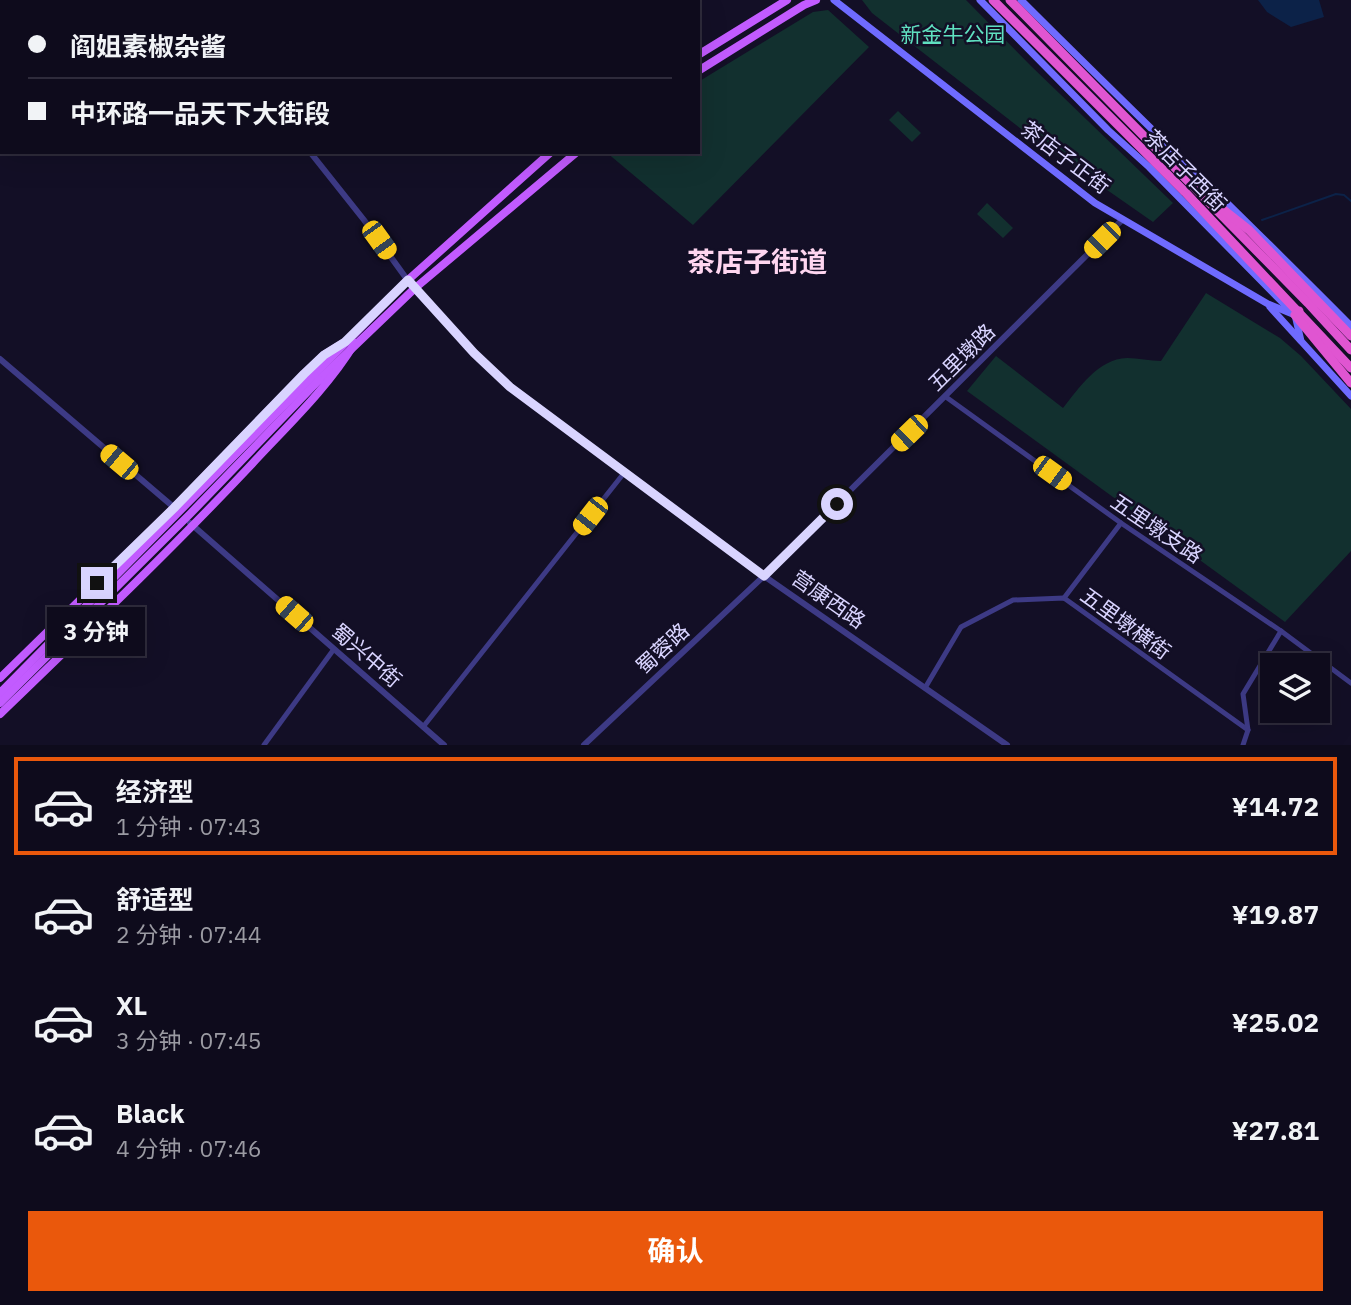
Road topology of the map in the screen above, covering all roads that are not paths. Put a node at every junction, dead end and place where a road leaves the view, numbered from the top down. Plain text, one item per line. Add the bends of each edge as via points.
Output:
1 (787, 0) edge
2 (816, 0) edge
3 (834, 0) edge
4 (980, 0) edge
5 (993, 0) edge
6 (1010, 0) edge
7 (1021, 0) edge
8 (700, 54) edge
9 (700, 70) edge
10 (1142, 136) junction
11 (312, 154) edge
12 (549, 154) edge
13 (575, 154) edge
14 (1195, 189) junction
15 (1217, 194) junction
16 (1122, 220) junction
17 (408, 280) junction
18 (414, 289) junction
19 (1268, 304) junction
20 (1297, 313) junction
21 (1351, 326) edge
22 (1351, 336) edge
23 (1301, 341) junction
24 (345, 342) junction
25 (355, 343) junction
26 (1351, 350) edge
27 (0, 359) edge
28 (1351, 368) edge
29 (316, 377) junction
30 (1351, 383) edge
31 (1351, 396) edge
32 (946, 397) junction
33 (624, 473) junction
34 (174, 508) junction
35 (1121, 523) junction
36 (193, 526) junction
37 (764, 576) junction
38 (1064, 598) junction
39 (1281, 631) junction
40 (334, 649) junction
41 (0, 678) edge
42 (1351, 683) edge
43 (925, 688) junction
44 (0, 693) edge
45 (0, 702) edge
46 (0, 714) edge
47 (423, 727) junction
48 (1248, 730) junction
49 (264, 745) edge
50 (444, 745) edge
51 (584, 745) edge
52 (1007, 745) edge
53 (1243, 745) edge

1 - 8 main road
2 - 9 main road
3 - 16 main road, 茶店子正街
4 - 20 main road
5 - 20 highway, 茶店子西街
6 - 10 highway
7 - 15 main road
10 - 14 highway
10 - 15 main road
11 - 17 street, 营康西路
12 - 17 main road
13 - 18 main road
14 - 22 highway via 1249,230
14 - 26 highway
15 - 21 main road
16 - 19 main road, 茶店子正街
16 - 32 street, 五里墩路
17 - 18 street, 营康西路
17 - 24 main road
18 - 25 main road
18 - 33 street, 营康西路 via 510,387
19 - 20 main road, 茶店子正街
19 - 23 main road
20 - 23 main road
20 - 28 highway, 茶店子西街
20 - 30 highway
23 - 31 main road
24 - 29 main road
24 - 34 main road via 304,374
25 - 29 main road
25 - 36 main road via 320,391
27 - 34 street, 蜀兴中街
29 - 44 main road, bridge
29 - 45 main road, bridge via 190,514
32 - 35 street, 五里墩支路
32 - 37 street, 五里墩路
33 - 37 street, 营康西路
33 - 47 street
34 - 36 street, 蜀兴中街
34 - 41 main road
35 - 38 street
35 - 39 street, 五里墩支路
36 - 40 street, 蜀兴中街
36 - 46 main road
37 - 43 street, 营康西路
37 - 51 street, 蜀蓉路
38 - 43 street, 五里墩横街 via 1013,600 961,627
38 - 48 street, 五里墩横街
39 - 42 street, 五里墩支路
39 - 48 street via 1243,694
40 - 47 street, 蜀兴中街
40 - 49 street
43 - 52 street, 营康西路
47 - 50 street, 蜀兴中街
48 - 53 street

